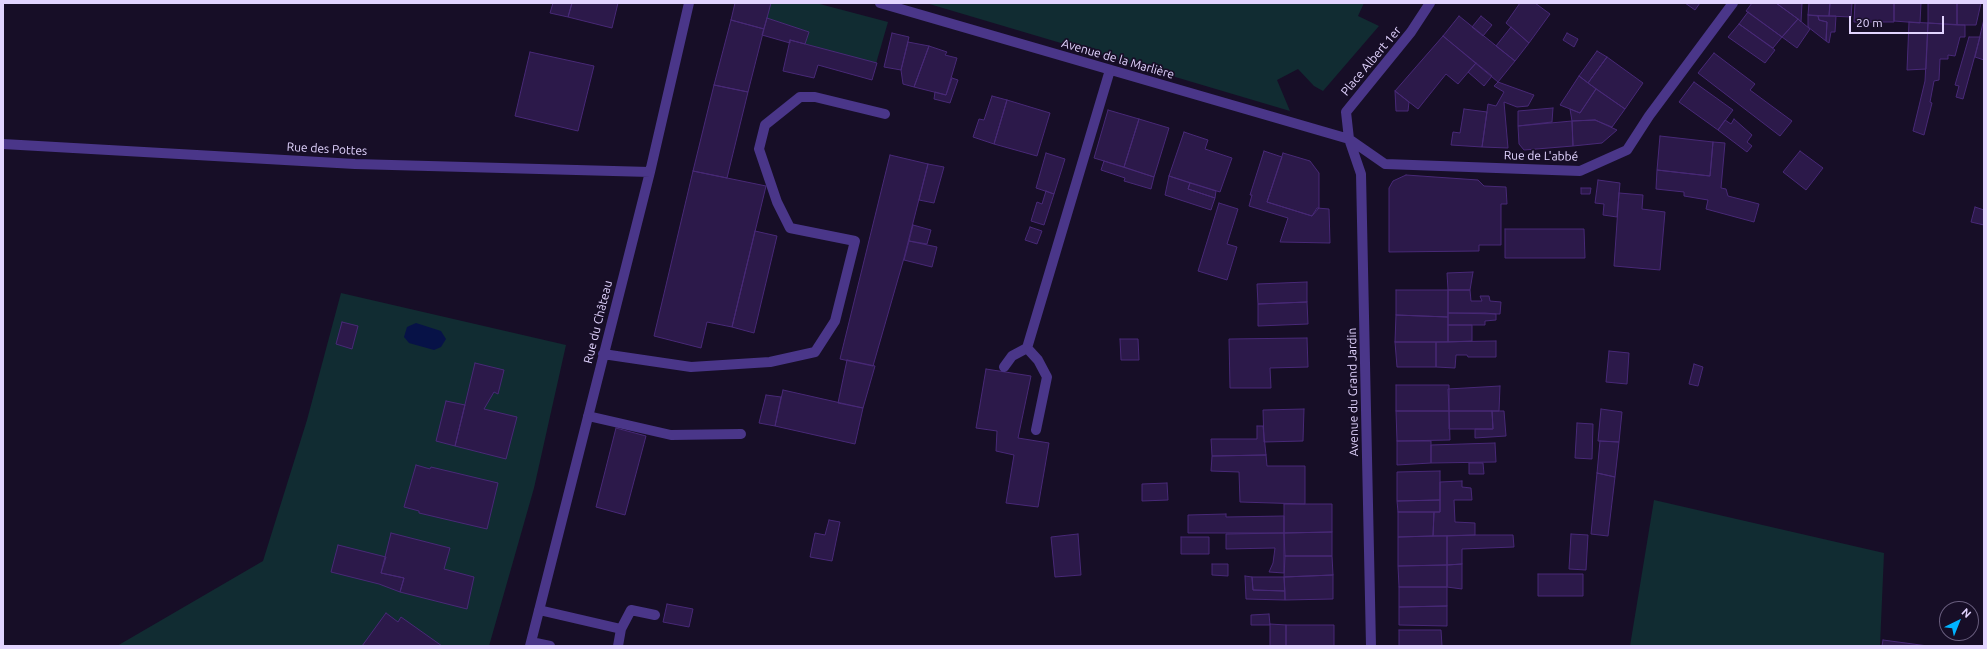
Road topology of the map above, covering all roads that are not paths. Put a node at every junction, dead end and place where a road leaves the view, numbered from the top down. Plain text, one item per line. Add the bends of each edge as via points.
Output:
1 (688, 3) edge
2 (880, 3) edge
3 (1430, 3) edge
4 (1733, 3) edge
5 (1110, 70) junction
6 (885, 114) dead end
7 (1349, 139) junction
8 (3, 144) edge
9 (650, 172) junction
10 (1027, 348) junction
11 (603, 354) junction
12 (1004, 368) dead end
13 (588, 416) junction
14 (1036, 430) dead end
15 (741, 434) dead end
16 (539, 610) junction
17 (655, 614) dead end
18 (621, 629) junction
19 (530, 644) edge
20 (550, 646) edge
21 (618, 646) edge
22 (1371, 646) edge

1 - 9 street, Rue du Château
2 - 5 street, Avenue de la Marlière
3 - 7 street, Place Albert 1er via 1411,32 1346,112
4 - 7 street, Rue de L'abbé via 1649,116 1627,150 1580,171 1385,164
5 - 7 street, Avenue de la Marlière
5 - 10 street
6 - 11 street via 815,97 800,97 764,125 759,149 777,202 790,228 855,241 834,321 815,352 770,362 691,367
7 - 22 street, Avenue du Grand Jardin via 1361,174
8 - 9 street, Rue des Pottes via 355,164
9 - 11 street, Rue du Château
10 - 12 street via 1012,356
10 - 14 street via 1038,360 1047,377
11 - 13 street, Rue du Château
13 - 15 street via 671,435
13 - 16 street, Rue du Château
16 - 18 street
16 - 19 street, Rue du Château
17 - 18 street via 631,610
18 - 21 street
19 - 20 street

